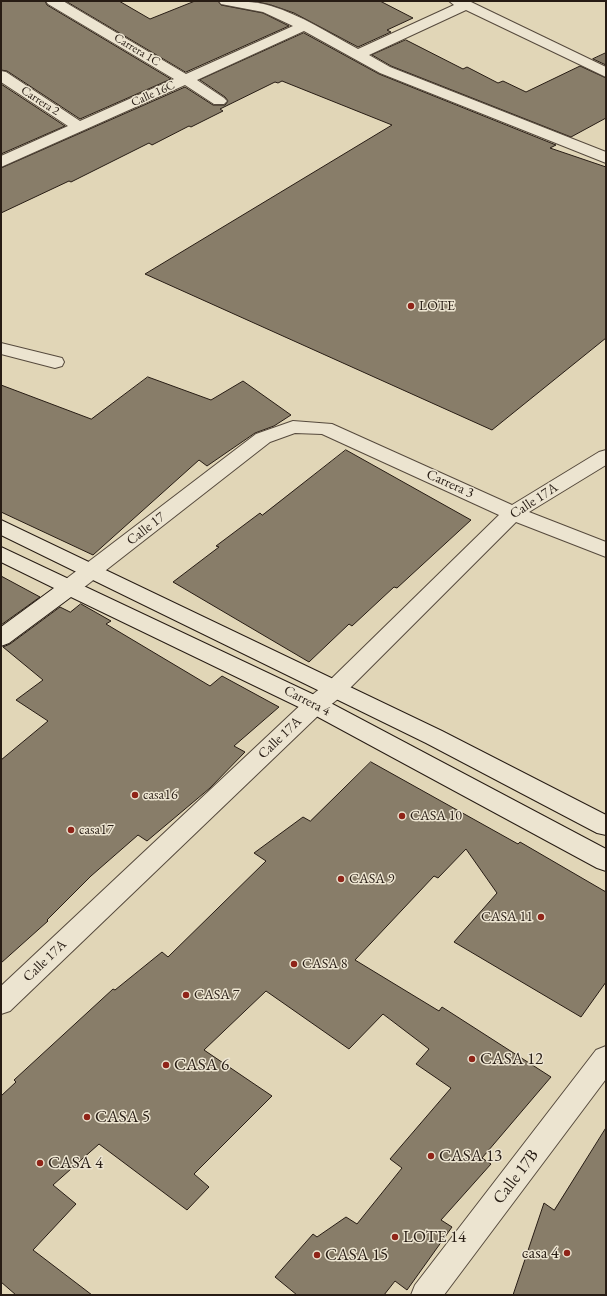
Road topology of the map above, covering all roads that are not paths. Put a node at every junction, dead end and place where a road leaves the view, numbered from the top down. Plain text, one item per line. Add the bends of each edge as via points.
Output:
1 (226, 1) edge
2 (58, 2) edge
3 (461, 3) edge
4 (305, 26) junction
5 (358, 56) junction
6 (606, 73) edge
7 (1, 75) edge
8 (185, 79) junction
9 (219, 101) dead end
10 (79, 127) junction
11 (606, 158) edge
12 (1, 162) edge
13 (1, 348) edge
14 (55, 362) dead end
15 (294, 427) joint
16 (606, 456) edge
17 (513, 513) junction
18 (1, 526) edge
19 (606, 550) edge
20 (1, 554) edge
21 (93, 570) junction
22 (70, 587) junction
23 (1, 638) edge
24 (335, 689) junction
25 (315, 705) junction
26 (606, 826) edge
27 (606, 861) edge
28 (1, 1003) edge
29 (606, 1058) edge
30 (426, 1295) edge

1 - 4 street via 267,9
2 - 8 street, Carrera 1C
3 - 5 street
3 - 6 street
4 - 5 street
4 - 8 street, Calle 16C
5 - 11 street via 385,70
7 - 10 street, Carrera 2
8 - 9 street, Carrera 1C
8 - 10 street, Calle 16C
10 - 12 street, Calle 16C
13 - 14 street
15 - 17 street, Carrera 3 via 325,428
15 - 21 street, Calle 17 via 264,438
16 - 17 street, Calle 17A
17 - 19 street, Carrera 3
17 - 24 street, Calle 17A
18 - 21 street, Carrera 4
20 - 22 street, Carrera 4
21 - 22 street, Calle 17
21 - 24 street, Carrera 4
22 - 23 street, Calle 17
22 - 25 street, Carrera 4
24 - 25 street, Calle 17A
24 - 26 street, Carrera 4
25 - 27 street, Carrera 4
25 - 28 street, Calle 17A
29 - 30 street, Calle 17B

